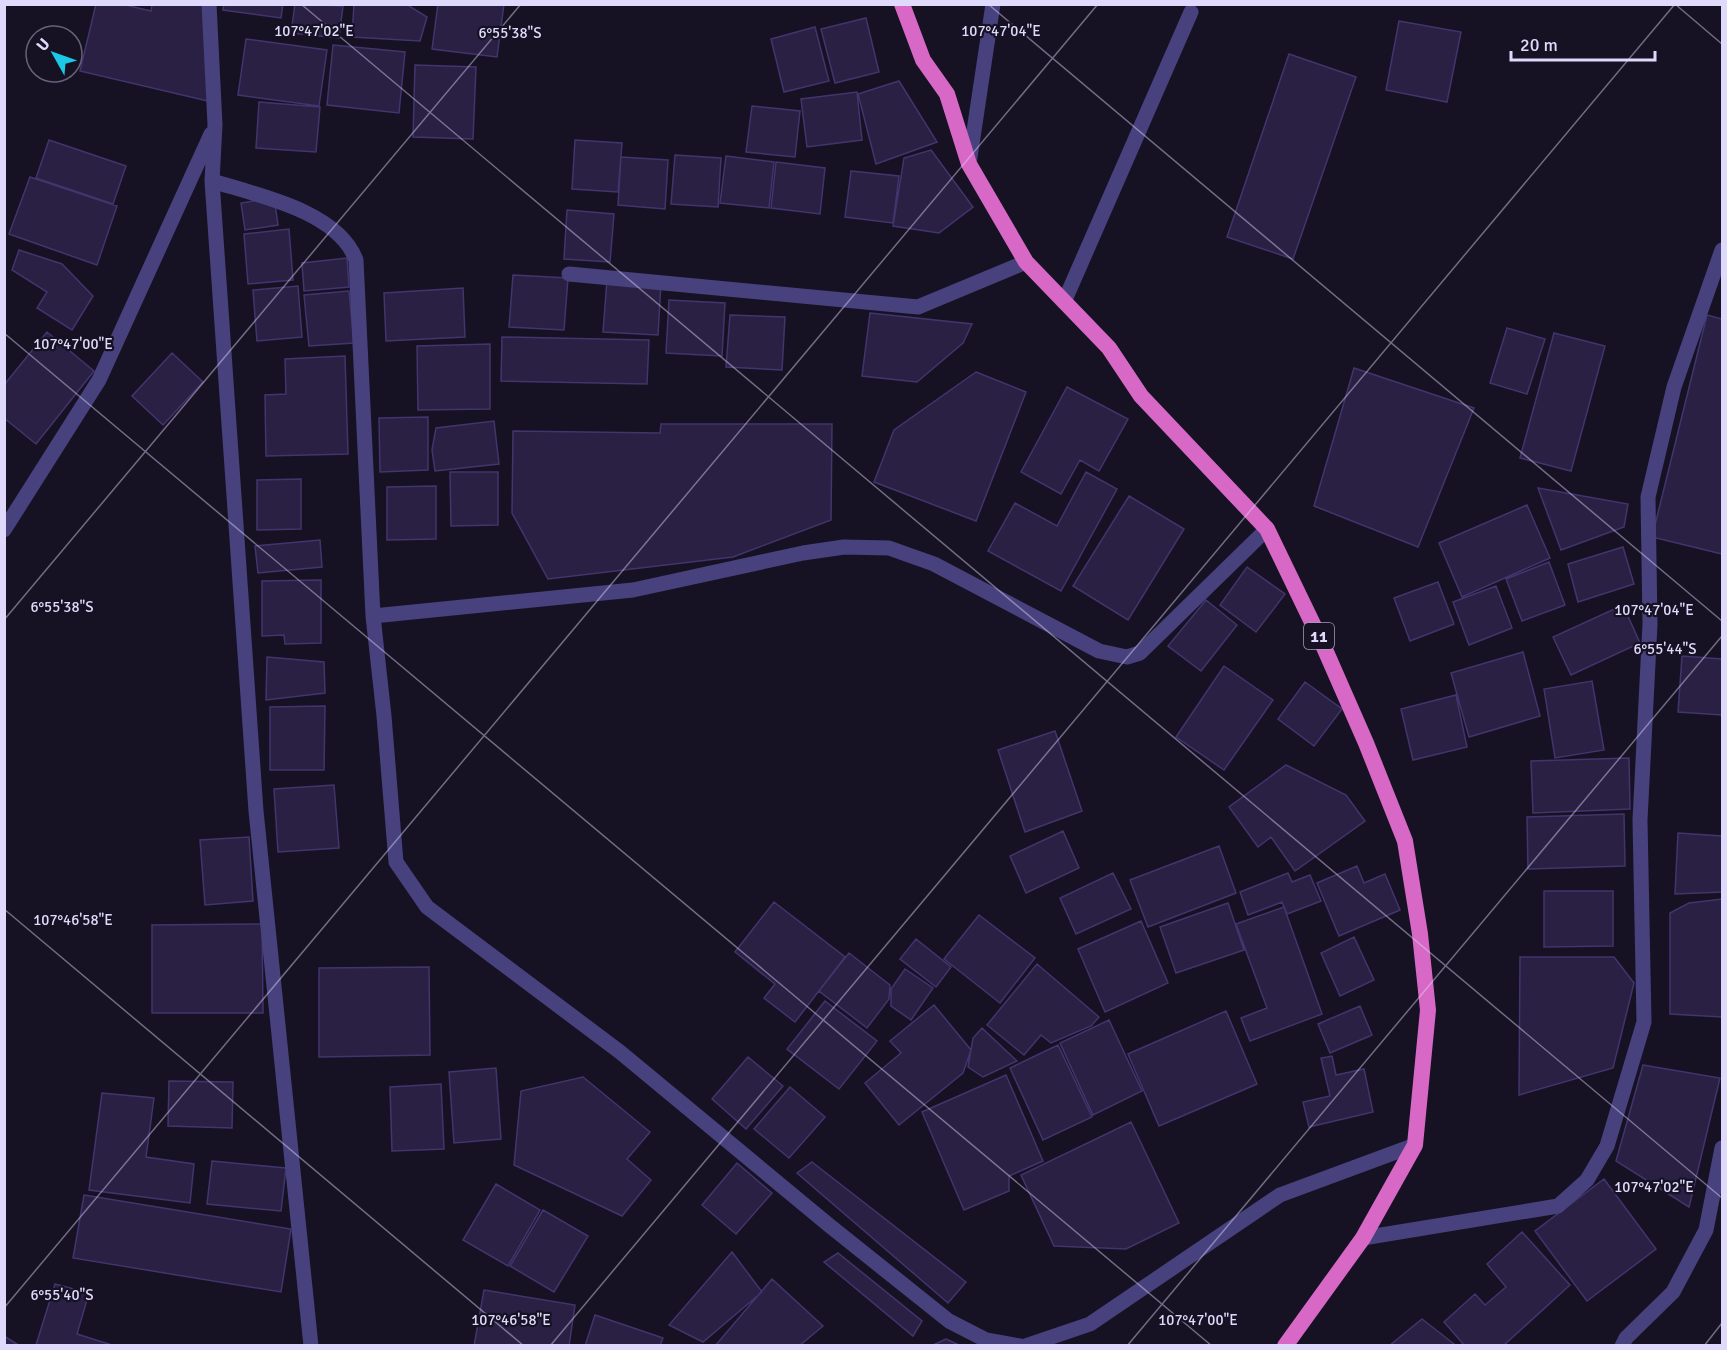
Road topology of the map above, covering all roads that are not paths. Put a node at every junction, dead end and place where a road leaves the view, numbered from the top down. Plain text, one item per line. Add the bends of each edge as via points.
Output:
1 (209, 4) edge
2 (902, 4) edge
3 (993, 4) edge
4 (1191, 12) dead end
5 (215, 125) junction
6 (969, 164) junction
7 (212, 181) junction
8 (1722, 250) edge
9 (1026, 262) junction
10 (569, 273) dead end
11 (1064, 302) junction
12 (1267, 529) junction
13 (4, 530) edge
14 (373, 616) junction
15 (1415, 1145) junction
16 (1722, 1148) edge
17 (1363, 1238) junction
18 (311, 1346) edge
19 (1020, 1346) edge
20 (1025, 1346) edge
21 (1286, 1346) edge
22 (1622, 1346) edge

1 - 5 street
2 - 6 highway, 11 via 923,60 947,94
3 - 6 street
4 - 11 street
5 - 7 street
5 - 13 street via 99,381
6 - 9 highway, 11
7 - 14 street via 300,209 332,229 357,260
7 - 18 street via 256,811
8 - 17 street via 1674,387 1648,497 1650,624 1640,820 1644,1022 1608,1146 1587,1180 1558,1206
9 - 10 street via 918,308
9 - 11 highway, 11
11 - 12 highway, 11 via 1109,348 1141,396
12 - 14 street via 1140,653 1127,657 1099,651 934,564 889,548 844,546 633,590
12 - 15 highway, 11 via 1328,656 1405,841 1428,1010
14 - 19 street via 396,862 427,908 620,1052 949,1321 986,1340
15 - 17 highway, 11
15 - 20 street via 1280,1195 1090,1324
16 - 22 street via 1706,1230 1673,1292
17 - 21 highway, 11

